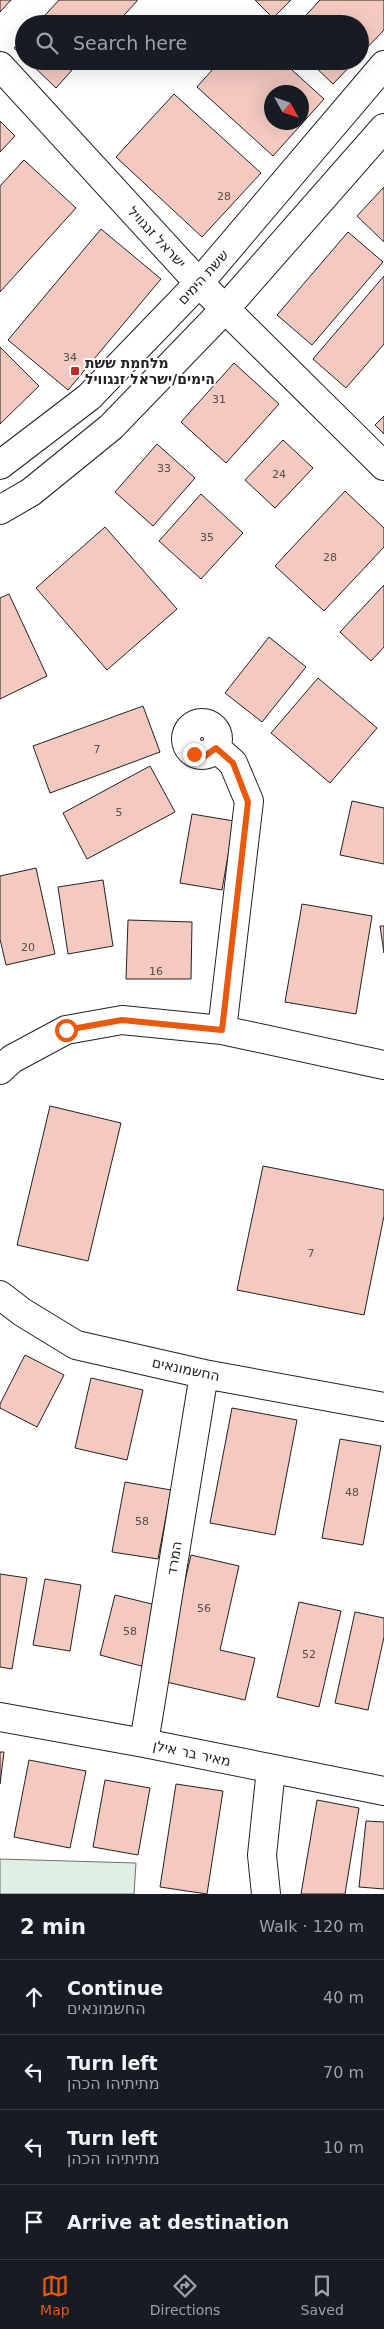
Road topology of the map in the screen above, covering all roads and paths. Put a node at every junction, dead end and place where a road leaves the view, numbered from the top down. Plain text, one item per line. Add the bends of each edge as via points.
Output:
1 (384, 65) edge
2 (0, 66) edge
3 (384, 128) edge
4 (199, 283) junction
5 (225, 309) junction
6 (0, 465) edge
7 (384, 466) edge
8 (0, 510) edge
9 (216, 748) dead end
10 (222, 1030) junction
11 (384, 1065) edge
12 (0, 1070) edge
13 (0, 1296) edge
14 (204, 1374) junction
15 (384, 1407) edge
16 (0, 1717) edge
17 (144, 1743) junction
18 (271, 1769) junction
19 (384, 1791) edge
20 (266, 1894) edge

1 - 4 street, ששת הימים
2 - 4 street, ישראל זנגוויל
3 - 5 street
4 - 5 street, ישראל זנגוויל
4 - 6 street, ששת הימים via 89,397
5 - 7 street, ישראל זנגוויל
5 - 8 street via 111,428 31,492
9 - 10 street via 233,763 248,802
10 - 11 street
10 - 12 street via 122,1020 66,1030 12,1058
13 - 14 street, החשמונאים via 76,1345
14 - 15 street, החשמונאים
14 - 17 street, המרד
16 - 17 street, מאיר בר אילן
17 - 18 street, מאיר בר אילן
18 - 19 street, מאיר בר אילן
18 - 20 street via 262,1855

